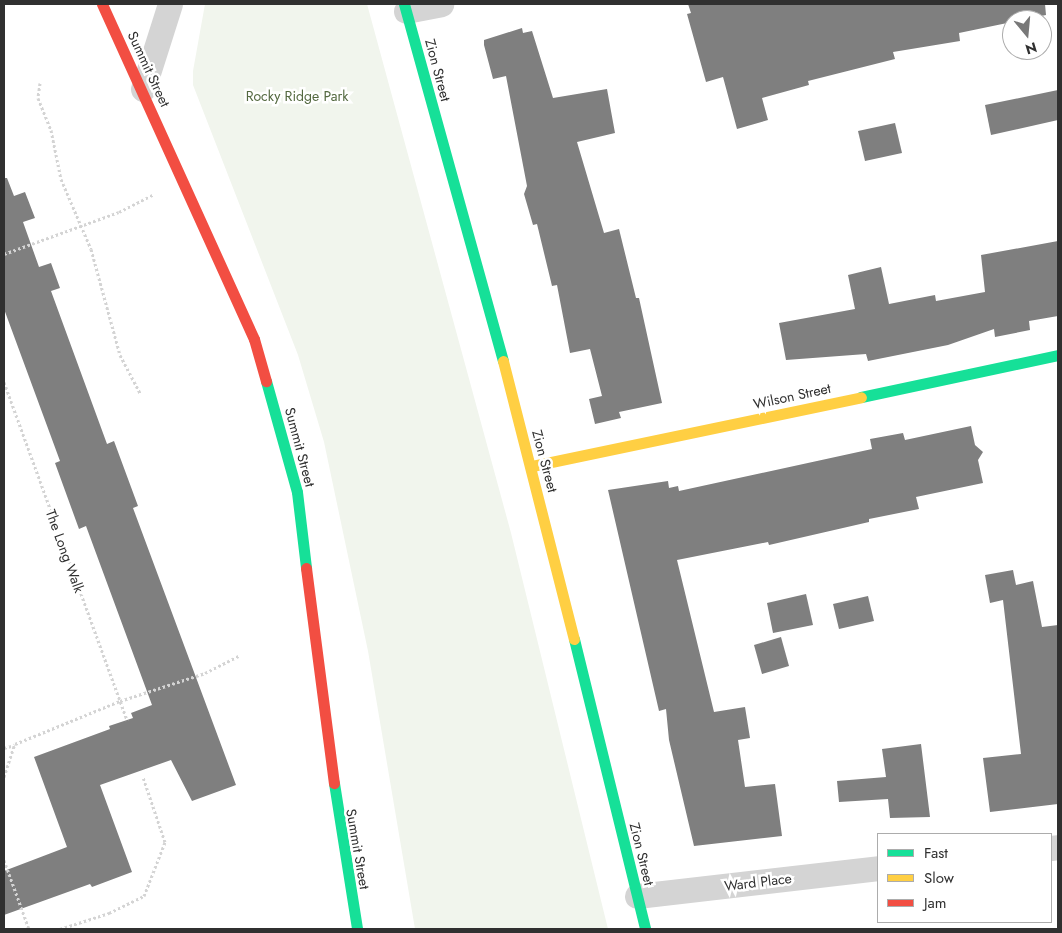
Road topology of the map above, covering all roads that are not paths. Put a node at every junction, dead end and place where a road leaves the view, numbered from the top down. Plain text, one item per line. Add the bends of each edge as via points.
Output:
1 (102, 4) edge
2 (170, 4) edge
3 (441, 4) edge
4 (405, 8) edge
5 (143, 90) junction
6 (1058, 355) edge
7 (532, 466) junction
8 (877, 868) edge
9 (637, 896) junction
10 (357, 929) edge
11 (645, 929) edge

1 - 5 street, Summit Street
2 - 5 street
3 - 4 street
4 - 7 street, Zion Street
5 - 10 street, Summit Street via 254,339 297,492 324,723
6 - 7 street, Wilson Street
7 - 9 street, Zion Street
8 - 9 street, Ward Place
9 - 11 street, Zion Street

